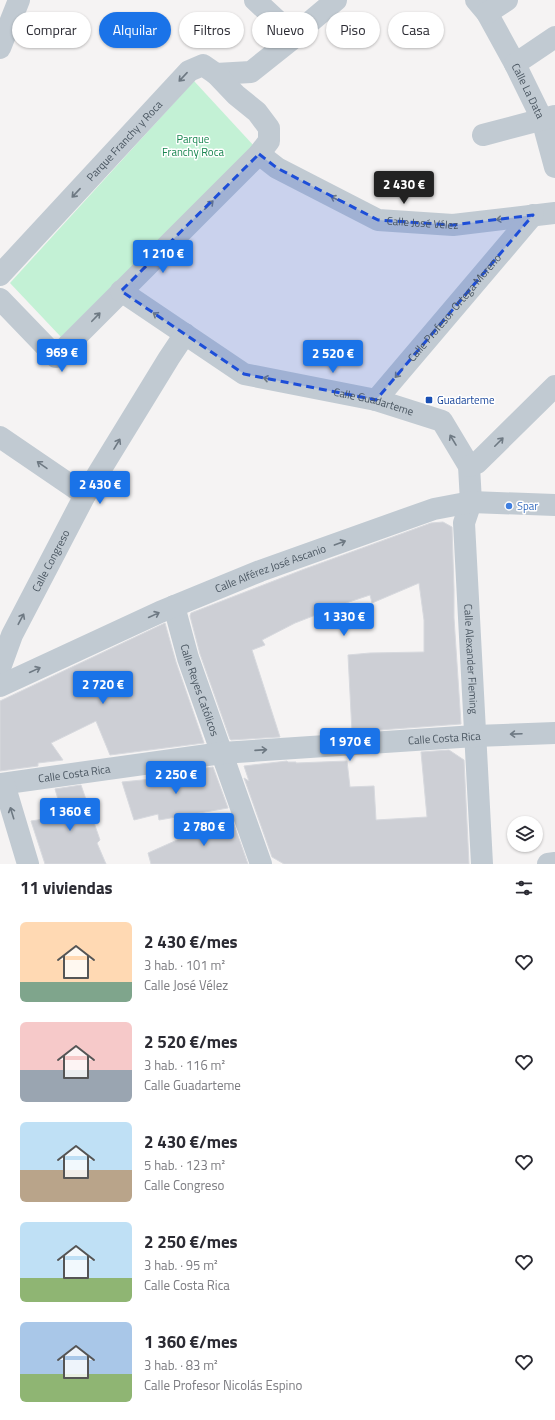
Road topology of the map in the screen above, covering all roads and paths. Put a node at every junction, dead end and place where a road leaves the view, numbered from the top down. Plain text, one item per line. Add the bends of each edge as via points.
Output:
1 (19, 0) edge
2 (255, 0) edge
3 (336, 0) edge
4 (507, 0) edge
5 (482, 7) edge
6 (268, 12) edge
7 (318, 15) edge
8 (555, 37) edge
9 (0, 48) edge
10 (281, 48) edge
11 (515, 64) junction
12 (251, 72) junction
13 (216, 74) junction
14 (257, 112) junction
15 (548, 117) edge
16 (483, 135) dead end
17 (259, 154) junction
18 (555, 167) edge
19 (555, 213) edge
20 (533, 215) junction
21 (0, 275) edge
22 (121, 291) junction
23 (0, 299) edge
24 (185, 334) junction
25 (555, 386) edge
26 (376, 400) junction
27 (0, 437) edge
28 (469, 466) junction
29 (85, 495) junction
30 (471, 502) junction
31 (555, 505) edge
32 (174, 606) junction
33 (0, 668) edge
34 (0, 686) edge
35 (555, 733) edge
36 (475, 736) junction
37 (222, 753) junction
38 (2, 784) edge
39 (555, 863) edge
40 (28, 864) edge
41 (261, 864) edge
42 (482, 864) edge
43 (548, 864) edge

1 - 9 street
2 - 6 street
3 - 7 street
4 - 5 street
5 - 11 street, Calle La Data
8 - 11 street
10 - 12 street
11 - 15 street, Calle La Data
12 - 13 street
12 - 14 street, Parque Franchy y Roca
13 - 14 street, Parque Franchy y Roca
13 -> 21 street, Parque Franchy y Roca via 203,65 189,71
14 - 17 street, Parque Franchy y Roca via 269,128 269,141
15 - 16 street
15 - 18 street, Calle La Data
20 -> 17 street, Calle José Vélez via 453,225 378,220 277,168
22 -> 17 street, Parque Franchy y Roca
19 - 20 street, Calle José Vélez
20 -> 26 street, Calle Profesor Ortega Moreno
23 -> 22 street, Parque Franchy y Roca via 56,357
24 -> 22 street, Calle Guadarteme
26 -> 24 street, Calle Guadarteme via 244,374
29 -> 24 street, Calle Congreso
28 -> 25 street via 477,463
28 -> 26 street, Calle Guadarteme via 442,420
29 -> 27 street
28 - 30 street, Calle Guadarteme
33 -> 29 street, Calle Congreso via 12,635
30 - 31 street, Calle Alférez José Ascanio
32 -> 30 street, Calle Alférez José Ascanio via 260,571 434,510
30 - 36 street, Calle Alexander Fleming via 464,524
34 -> 32 street, Calle Alférez José Ascanio
32 - 37 street, Calle Reyes Católicos via 188,658
35 -> 36 street, Calle Costa Rica
37 -> 36 street, Calle Costa Rica
36 - 42 street, Calle Alexander Fleming
37 - 38 street, Calle Costa Rica
37 - 41 street, Calle Reyes Católicos
40 -> 38 street
39 - 43 street

